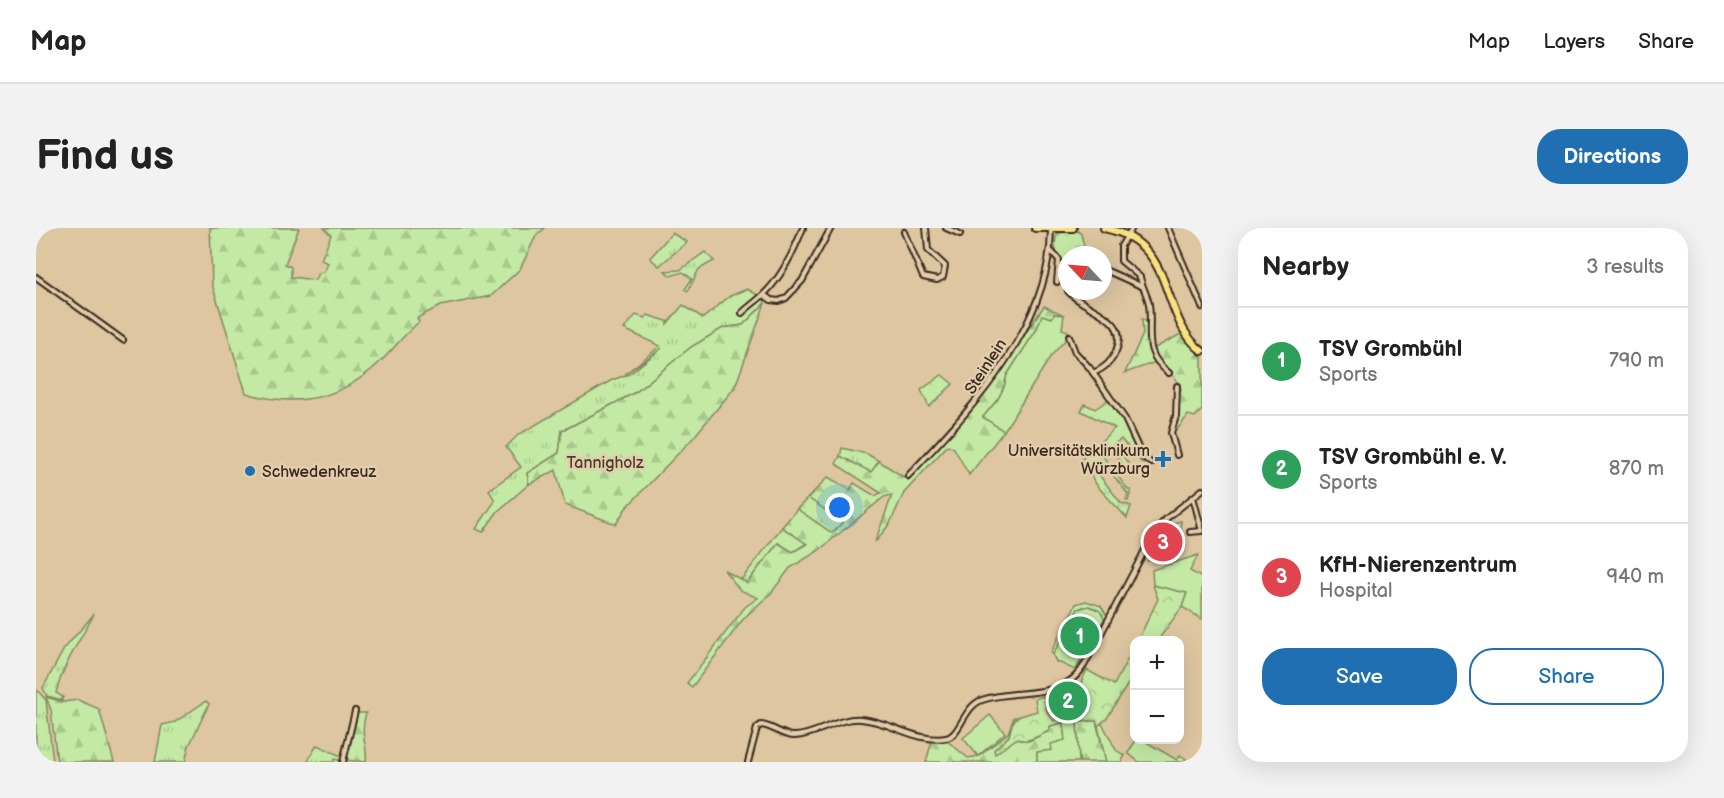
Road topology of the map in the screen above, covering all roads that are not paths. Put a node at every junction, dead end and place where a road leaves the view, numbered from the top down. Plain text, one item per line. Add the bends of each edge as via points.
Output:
1 (803, 228) edge
2 (831, 228) edge
3 (926, 228) edge
4 (946, 228) edge
5 (1035, 228) edge
6 (1073, 228) edge
7 (1104, 228) edge
8 (1132, 228) edge
9 (1168, 228) edge
10 (1051, 230) junction
11 (904, 232) dead end
12 (960, 234) dead end
13 (1128, 236) junction
14 (1051, 251) junction
15 (1112, 273) edge
16 (36, 277) edge
17 (1057, 282) dead end
18 (1141, 286) junction
19 (765, 296) junction
20 (1076, 300) edge
21 (1202, 307) edge
22 (742, 313) dead end
23 (1069, 336) dead end
24 (123, 340) dead end
25 (1202, 351) edge
26 (1093, 373) junction
27 (1169, 373) dead end
28 (1177, 386) dead end
29 (1177, 455) dead end
30 (1151, 463) dead end
31 (908, 476) dead end
32 (1202, 490) edge
33 (1193, 496) junction
34 (1202, 531) edge
35 (1190, 532) dead end
36 (356, 711) dead end
37 (343, 762) edge
38 (748, 762) edge

1 - 19 street via 790,258
2 - 19 street via 797,288 782,300
3 - 11 street via 928,250 945,266 943,277 937,280 923,277
4 - 12 street
5 - 10 main road
6 - 10 main road
7 - 13 main road
8 - 13 street
9 - 21 street
10 - 14 street, Steinlein
13 - 18 street via 1120,249 1121,261 1137,273
13 - 25 main road via 1155,262 1185,330
14 - 17 street, Steinlein via 1059,260
14 - 31 street, Steinlein via 1046,277 1028,320 993,379
15 - 18 street
16 - 24 street
18 - 27 street via 1149,303 1150,348 1155,360
19 - 22 street
20 - 26 street via 1104,314 1119,337 1109,363
23 - 26 street via 1075,352
26 - 30 street via 1125,419 1142,456
28 - 29 street via 1171,433
32 - 33 street
33 - 34 street
33 - 38 street via 1155,531 1077,676 1052,690 985,699 973,705 947,738 917,735 864,719 796,736 761,725
34 - 35 street
36 - 37 street

